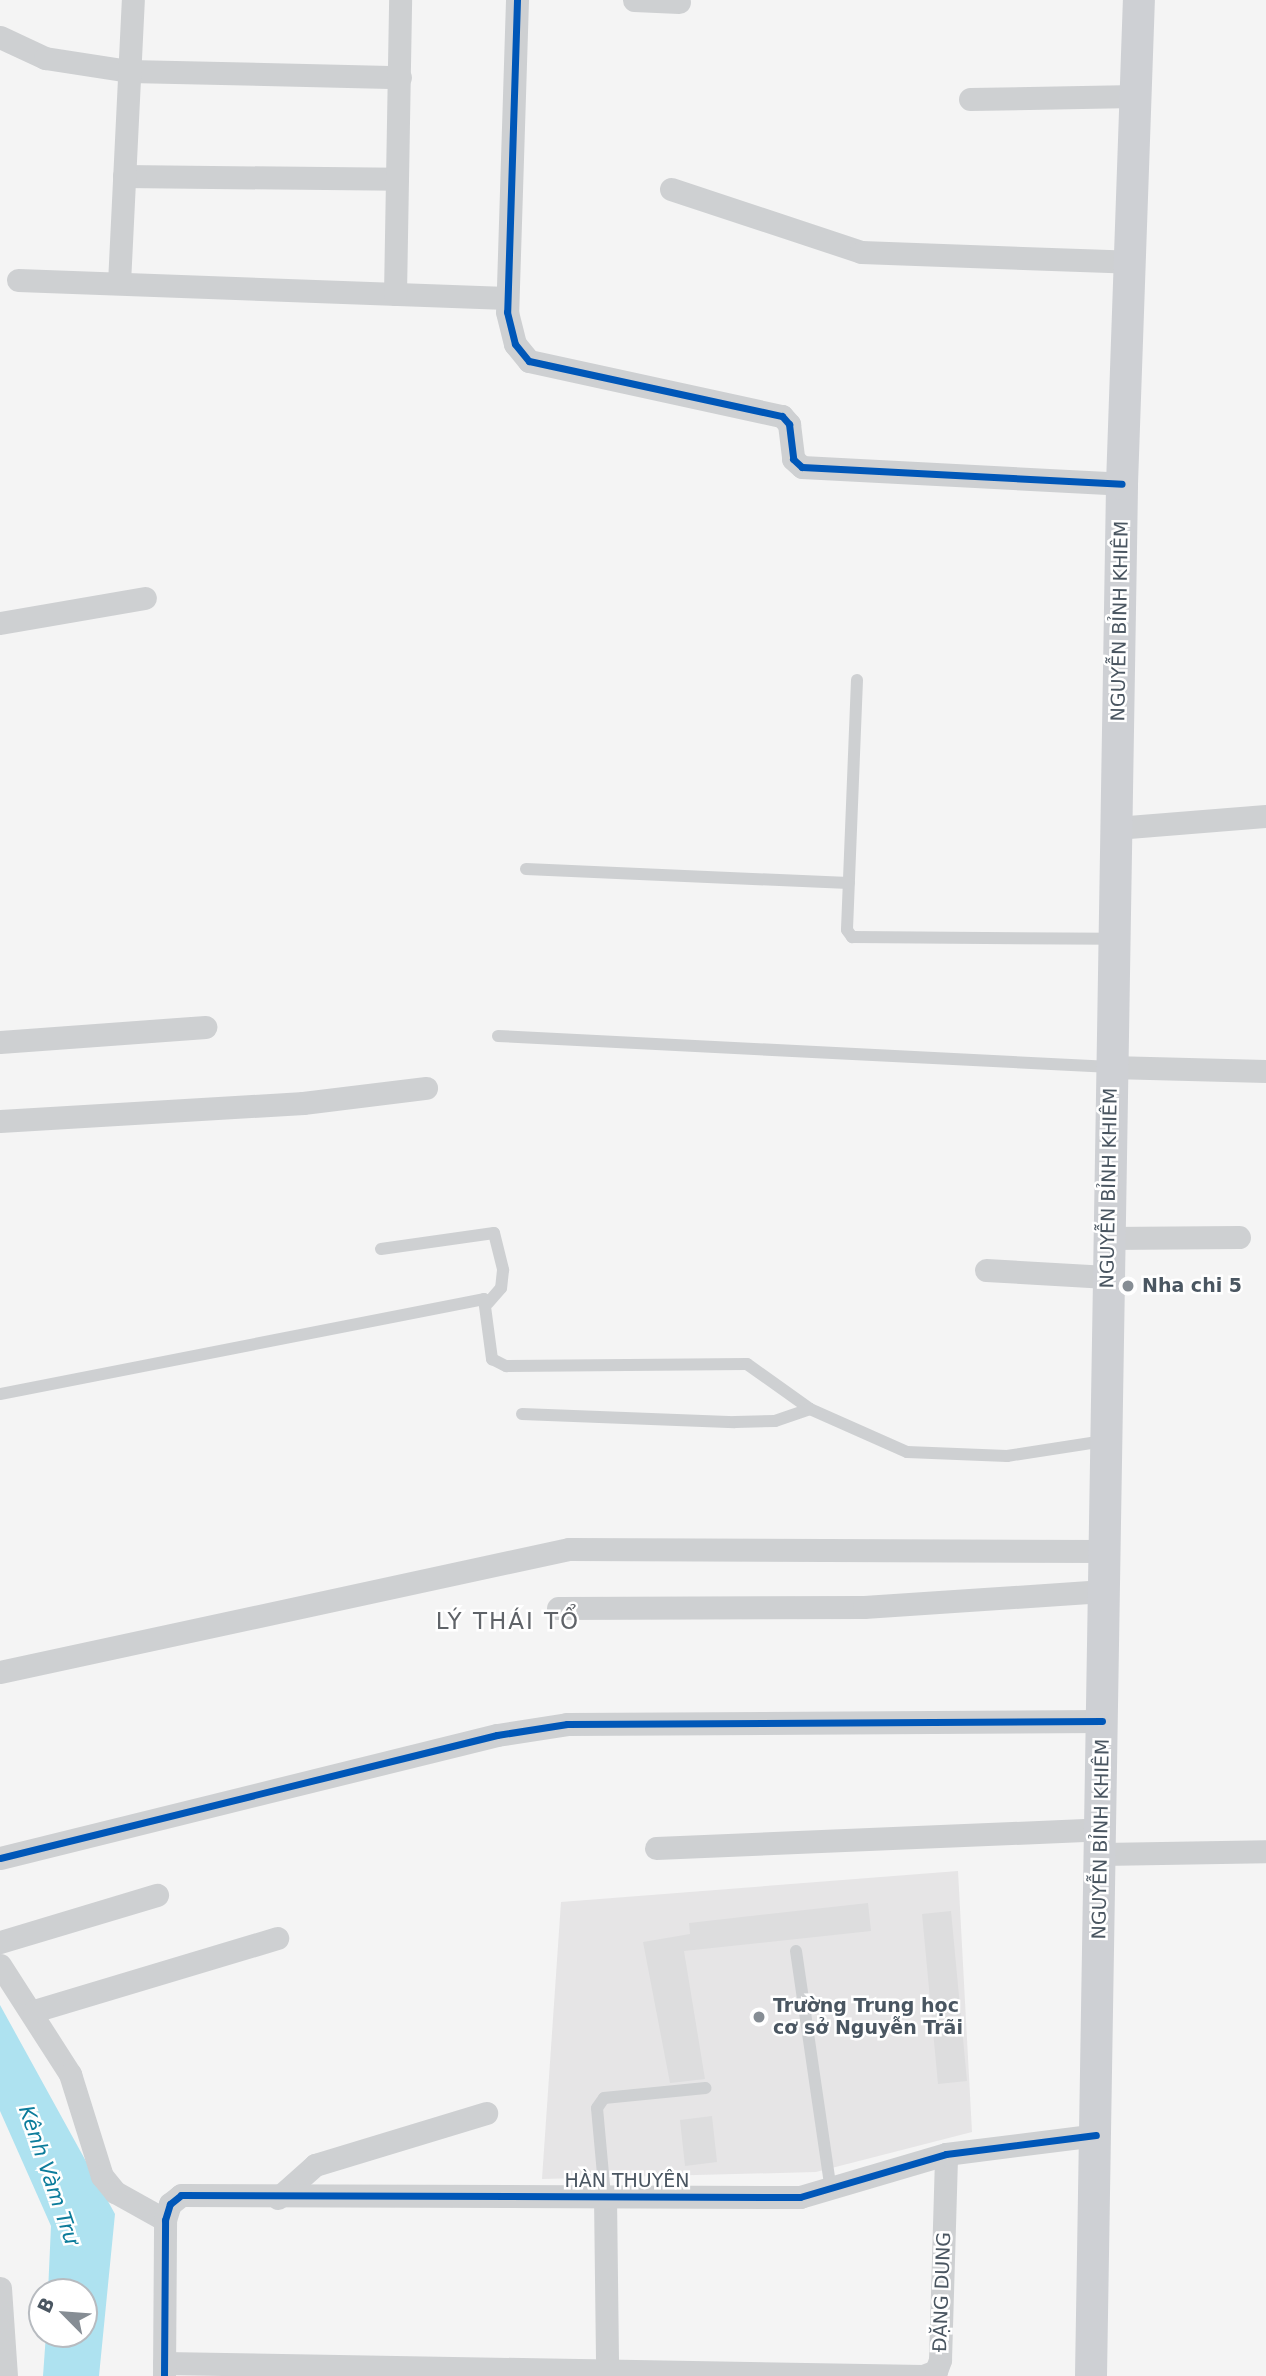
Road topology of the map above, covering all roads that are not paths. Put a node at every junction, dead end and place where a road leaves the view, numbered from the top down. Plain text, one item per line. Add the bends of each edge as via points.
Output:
1 (133, 0) edge
2 (400, 0) edge
3 (517, 0) edge
4 (634, 0) edge
5 (1139, 0) edge
6 (679, 2) dead end
7 (0, 37) edge
8 (130, 71) junction
9 (400, 77) junction
10 (1135, 96) junction
11 (970, 99) dead end
12 (124, 176) junction
13 (397, 179) junction
14 (671, 189) dead end
15 (1129, 262) junction
16 (18, 280) dead end
17 (119, 283) junction
18 (395, 294) junction
19 (507, 298) junction
20 (1122, 484) junction
21 (145, 598) dead end
22 (0, 623) edge
23 (856, 680) dead end
24 (1266, 817) edge
25 (1116, 828) junction
26 (526, 869) dead end
27 (849, 883) junction
28 (1114, 939) junction
29 (205, 1027) dead end
30 (498, 1036) dead end
31 (0, 1042) edge
32 (1111, 1067) junction
33 (1266, 1071) edge
34 (426, 1088) dead end
35 (0, 1121) edge
36 (1239, 1237) dead end
37 (1108, 1238) junction
38 (381, 1249) dead end
39 (986, 1270) dead end
40 (1107, 1277) junction
41 (488, 1303) junction
42 (0, 1394) edge
43 (810, 1409) junction
44 (522, 1414) dead end
45 (1104, 1441) junction
46 (1103, 1551) junction
47 (1103, 1591) junction
48 (558, 1608) dead end
49 (0, 1672) edge
50 (1102, 1721) junction
51 (1102, 1841) junction
52 (656, 1848) dead end
53 (1266, 1851) edge
54 (0, 1858) edge
55 (157, 1895) dead end
56 (277, 1938) dead end
57 (0, 1942) edge
58 (796, 1951) dead end
59 (0, 1965) edge
60 (34, 2011) junction
61 (706, 2088) dead end
62 (486, 2113) dead end
63 (1096, 2135) junction
64 (946, 2154) junction
65 (831, 2192) junction
66 (605, 2196) junction
67 (278, 2198) junction
68 (165, 2220) junction
69 (0, 2288) edge
70 (164, 2370) edge
71 (607, 2371) junction
72 (6, 2376) edge
73 (1091, 2376) edge

1 - 8 street
2 - 9 street
3 - 19 street
4 - 6 street
5 - 10 main road, NGUYỄN BỈNH KHIÊM
7 - 8 street via 45,58
8 - 9 street
8 - 12 street
9 - 13 street
10 - 11 street
10 - 15 main road, NGUYỄN BỈNH KHIÊM
12 - 13 street
12 - 17 street
13 - 18 street
14 - 15 street via 861,253
15 - 20 main road, NGUYỄN BỈNH KHIÊM
16 - 17 street
17 - 18 street
18 - 19 street
19 - 20 street via 515,344 529,361 782,416 789,424 793,459 802,467
20 - 25 main road, NGUYỄN BỈNH KHIÊM
21 - 22 street
23 - 27 lane
24 - 25 street
25 - 28 main road, NGUYỄN BỈNH KHIÊM
26 - 27 lane
27 - 28 lane via 847,930 859,940
28 - 32 main road, NGUYỄN BỈNH KHIÊM
29 - 31 street
30 - 32 lane
32 - 33 street
32 - 37 main road, NGUYỄN BỈNH KHIÊM
34 - 35 street via 303,1102
36 - 37 street
37 - 40 main road, NGUYỄN BỈNH KHIÊM
38 - 41 lane via 494,1233 503,1270 500,1288
39 - 40 street
40 - 45 main road, NGUYỄN BỈNH KHIÊM
41 - 42 lane via 484,1299 240,1343
41 - 43 lane via 492,1359 506,1366 747,1364
43 - 44 lane via 775,1421 735,1422
43 - 45 lane via 907,1452 1007,1456
45 - 46 main road, NGUYỄN BỈNH KHIÊM
46 - 47 main road, NGUYỄN BỈNH KHIÊM
46 - 49 street via 569,1549
47 - 48 street via 864,1607
47 - 50 main road, NGUYỄN BỈNH KHIÊM
50 - 51 main road, NGUYỄN BỈNH KHIÊM
50 - 54 street via 555,1725
51 - 52 street
51 - 53 street
51 - 63 main road, NGUYỄN BỈNH KHIÊM
55 - 57 street
56 - 60 street
58 - 65 lane
59 - 60 street
60 - 68 street via 70,2074 102,2176 115,2192
61 - 66 lane via 604,2098 597,2108
62 - 67 street via 315,2165
63 - 64 street, HÀN THUYÊN
63 - 73 main road, NGUYỄN BỈNH KHIÊM
64 - 65 street, HÀN THUYÊN
64 - 71 street, ĐẶNG DUNG via 936,2371 923,2376
65 - 66 street, HÀN THUYÊN via 800,2197
66 - 67 street, HÀN THUYÊN
66 - 71 street
67 - 68 street, HÀN THUYÊN via 181,2195 170,2204
68 - 70 street
69 - 72 street
70 - 71 street, ĐẶNG DUNG

